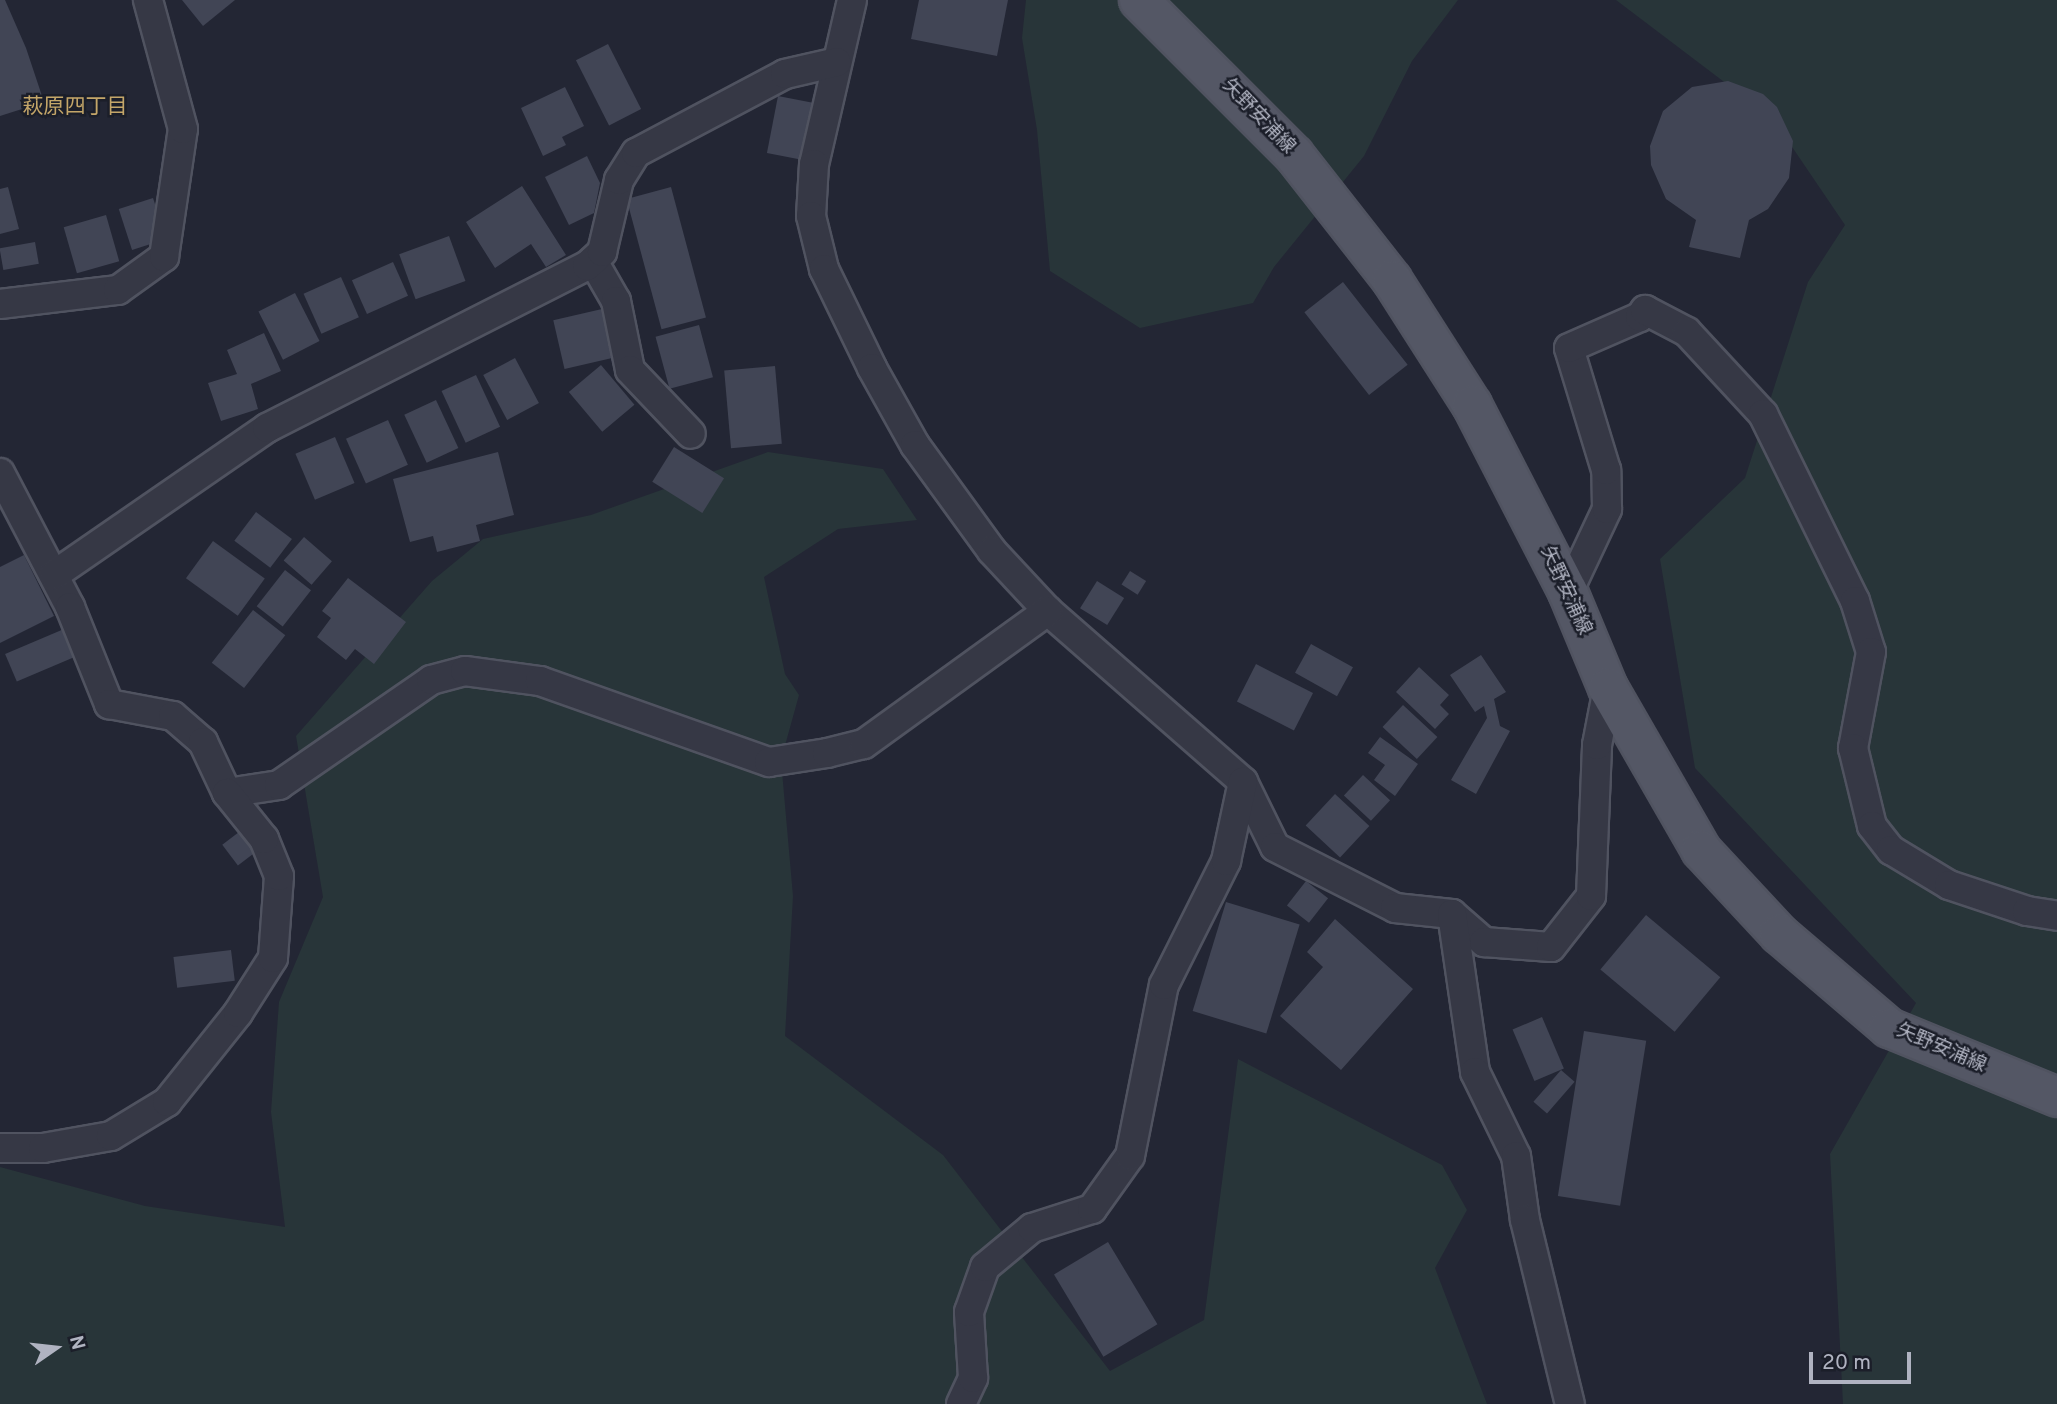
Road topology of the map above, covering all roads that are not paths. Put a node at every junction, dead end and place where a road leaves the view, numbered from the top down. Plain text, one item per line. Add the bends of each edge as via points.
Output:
1 (148, 0) edge
2 (852, 0) edge
3 (1139, 0) edge
4 (837, 62) junction
5 (593, 261) junction
6 (0, 304) edge
7 (691, 434) dead end
8 (0, 473) edge
9 (54, 575) junction
10 (1568, 592) junction
11 (1048, 611) junction
12 (1608, 688) junction
13 (1243, 782) junction
14 (227, 793) junction
15 (1452, 914) junction
16 (2057, 916) edge
17 (2057, 1097) edge
18 (0, 1148) edge
19 (961, 1404) edge
20 (1570, 1404) edge

1 - 6 street via 183,130 164,257 118,290
2 - 4 street
3 - 10 main road, 矢野安浦線 via 1160,16 1294,155 1392,280 1472,405
4 - 5 street via 785,74 636,153 619,180 602,252
4 - 11 street via 814,163 811,216 824,269 915,445 992,551
5 - 7 street via 616,300 631,370
5 - 9 street via 570,277 267,428
8 - 9 street
9 - 14 street via 109,704 173,716 203,742
10 - 12 main road, 矢野安浦線
10 - 16 street via 1606,509 1606,470 1569,348 1640,317 1644,310 1687,332 1763,414 1855,601 1871,652 1853,748 1872,826 1891,850 1949,885
11 - 13 street
11 - 14 street via 864,744 827,753 769,762 540,681 465,671 431,680 278,785
12 - 15 street via 1597,745 1591,896 1551,947 1485,942
12 - 17 main road, 矢野安浦線 via 1701,850 1779,934 1889,1028
13 - 15 street via 1275,847 1395,908
13 - 19 street via 1226,861 1164,985 1130,1156 1092,1209 1032,1228 985,1267 969,1312 973,1378
14 - 18 street via 264,839 279,876 273,958 238,1013 167,1102 111,1136 43,1148
15 - 20 street via 1475,1072 1516,1156 1525,1220

